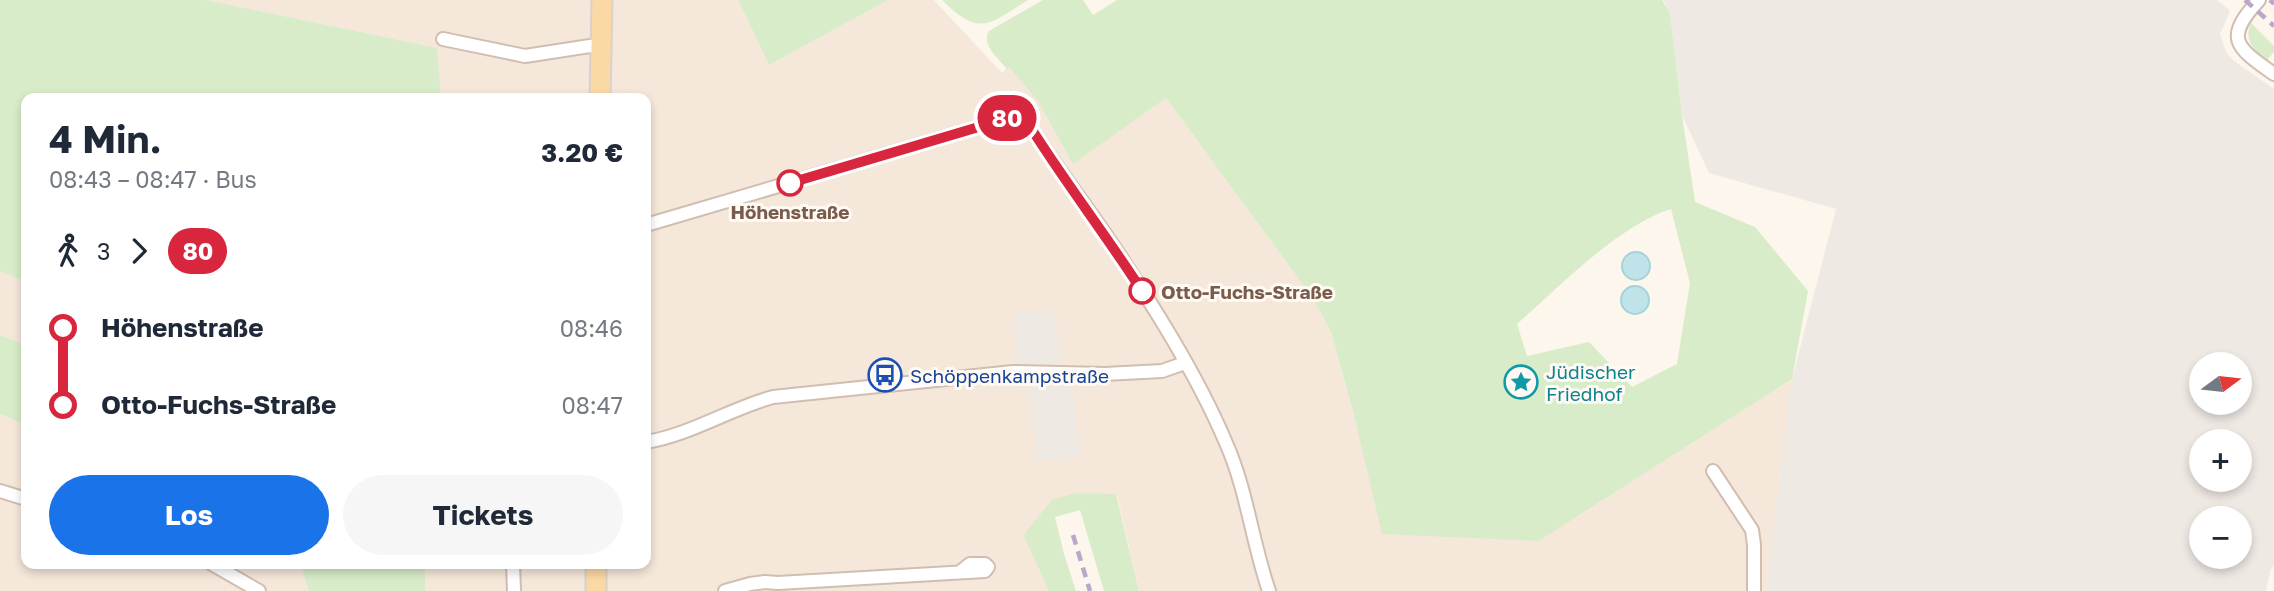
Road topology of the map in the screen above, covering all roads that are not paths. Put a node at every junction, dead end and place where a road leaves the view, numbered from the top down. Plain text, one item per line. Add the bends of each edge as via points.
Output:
1 (602, 0) edge
2 (2259, 0) edge
3 (443, 39) dead end
4 (601, 47) junction
5 (2274, 74) edge
6 (600, 93) edge
7 (651, 224) edge
8 (1185, 363) junction
9 (651, 441) edge
10 (1713, 471) dead end
11 (0, 491) edge
12 (21, 497) edge
13 (221, 569) edge
14 (513, 569) edge
15 (596, 569) edge
16 (960, 572) dead end
17 (259, 591) edge
18 (514, 591) edge
19 (596, 591) edge
20 (725, 591) edge
21 (1269, 591) edge
22 (1754, 591) edge

1 - 4 main road
2 - 5 street via 2238,25 2238,38 2246,52
3 - 4 street via 525,56
4 - 6 main road
7 - 8 street via 1024,117 1106,235
8 - 9 street via 1162,371 1013,372 773,397
8 - 21 street via 1233,459
10 - 22 street via 1752,530
11 - 12 street
13 - 17 street
14 - 18 street
15 - 19 main road
16 - 20 street via 765,582

